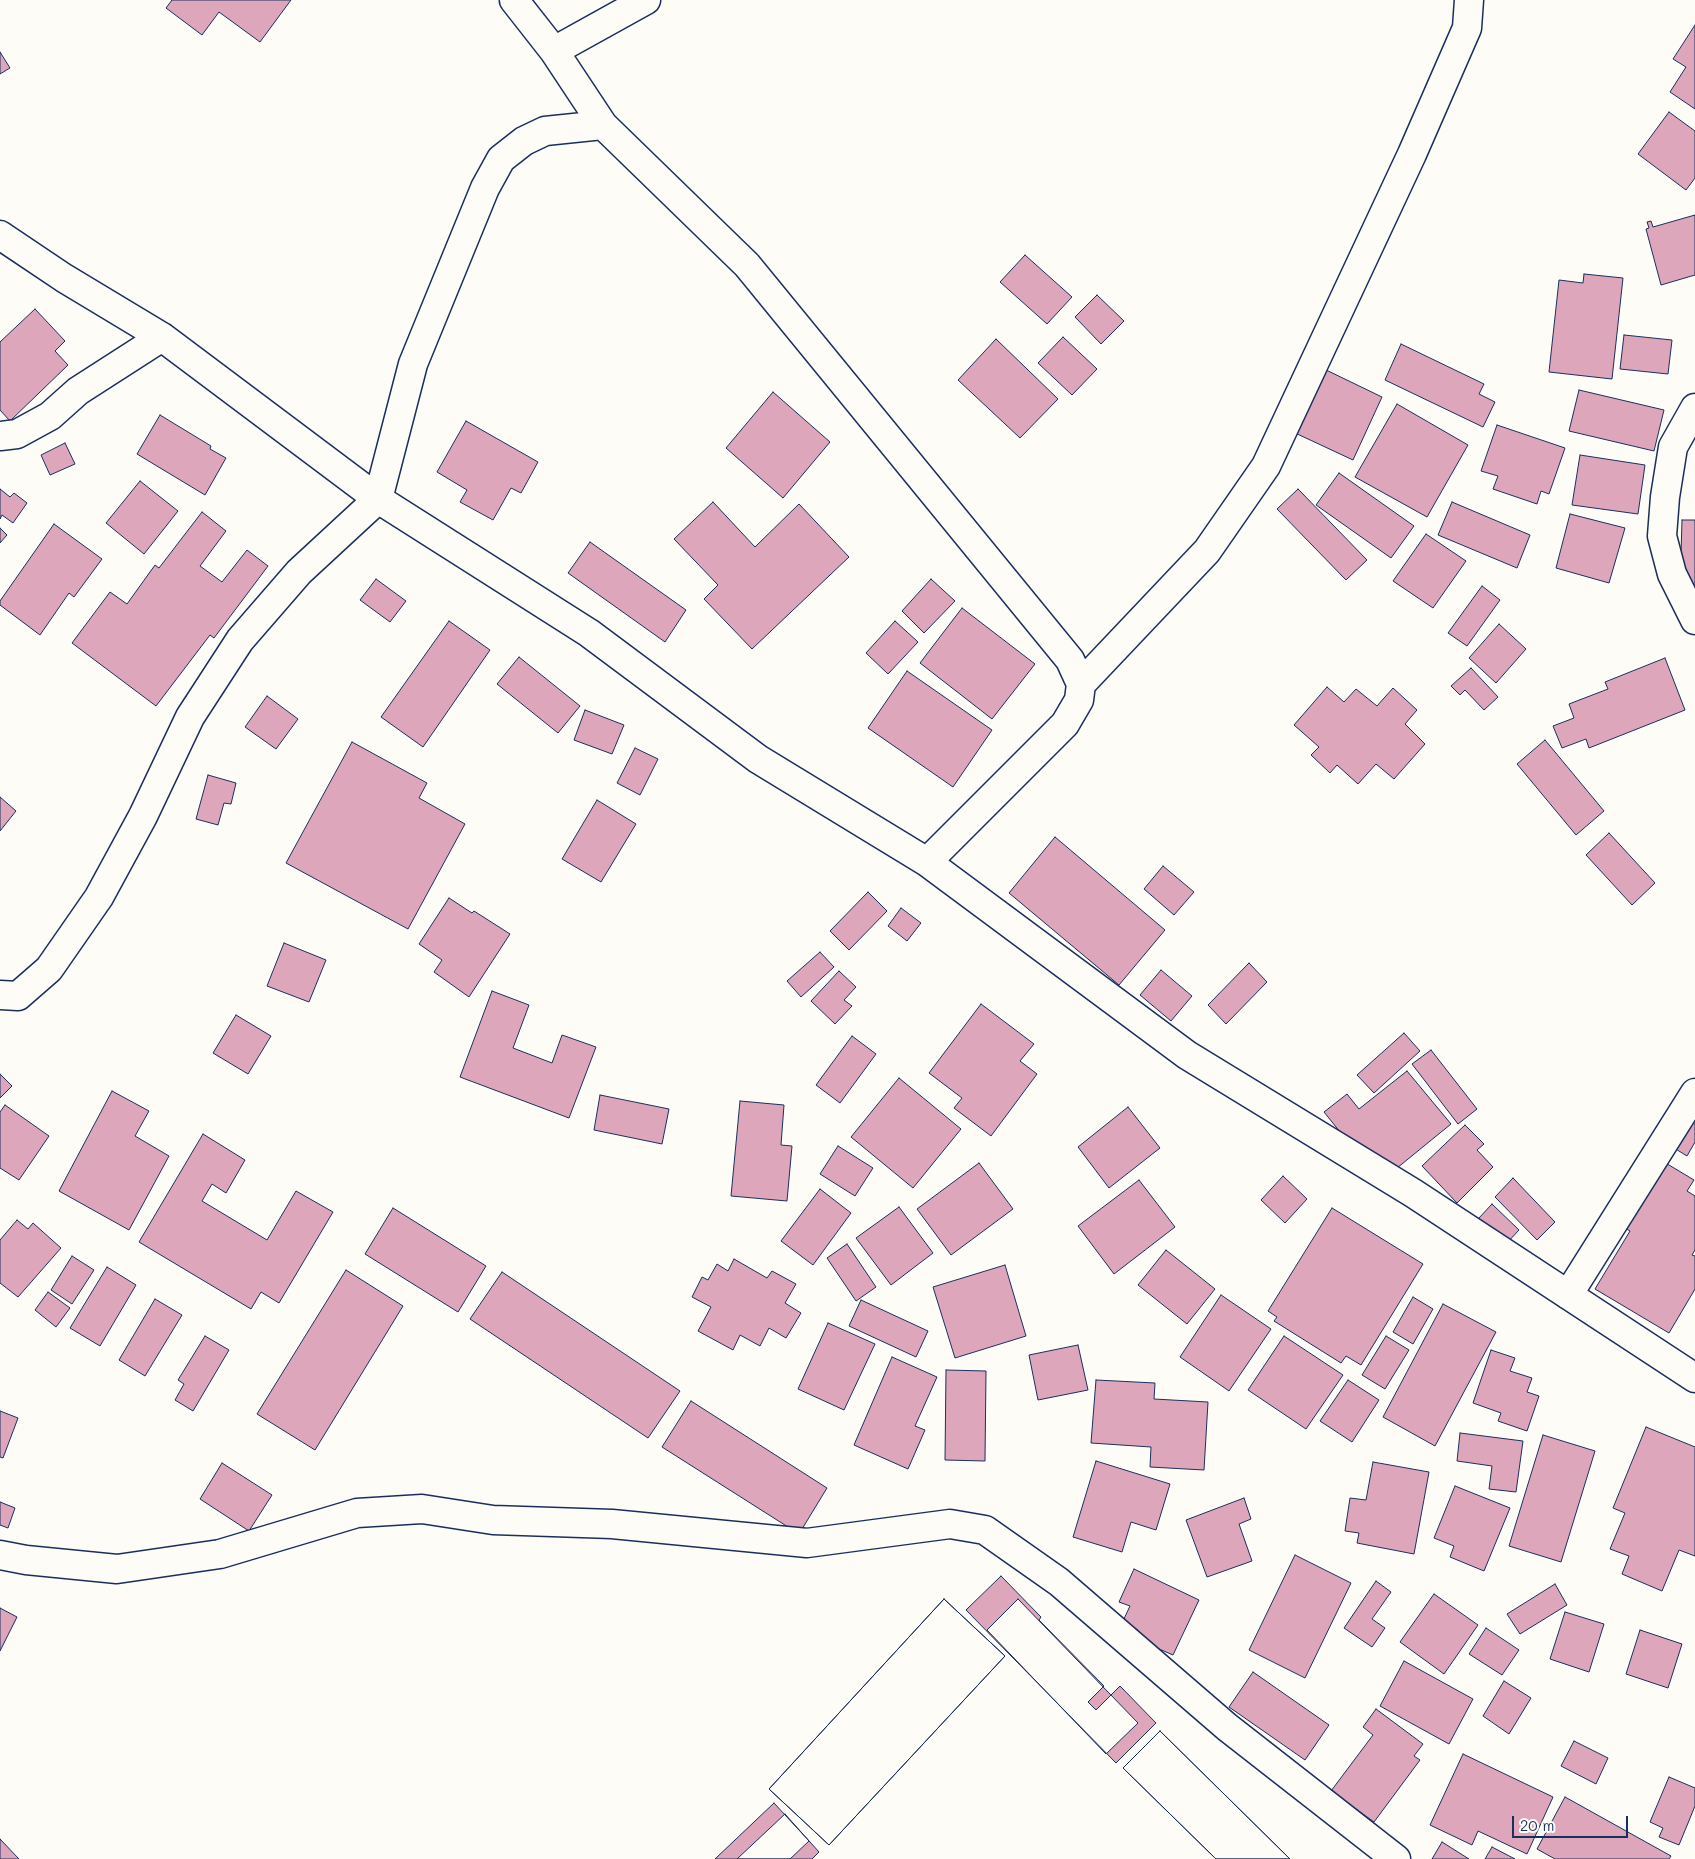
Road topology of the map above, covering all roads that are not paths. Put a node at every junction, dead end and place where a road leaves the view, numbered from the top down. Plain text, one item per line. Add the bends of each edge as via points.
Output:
1 (514, 0) edge
2 (646, 0) edge
3 (1468, 0) edge
4 (554, 51) junction
5 (603, 125) junction
6 (0, 235) edge
7 (162, 337) junction
8 (1695, 408) edge
9 (0, 436) edge
10 (378, 499) junction
11 (1695, 620) edge
12 (1080, 684) junction
13 (927, 862) junction
14 (0, 994) edge
15 (1695, 1093) edge
16 (1568, 1295) junction
17 (1695, 1378) edge
18 (0, 1555) edge
19 (1396, 1859) edge

1 - 4 street
2 - 4 street
3 - 12 street via 1464,37 1266,466 1207,551
4 - 5 street
5 - 10 street via 545,131 524,141 502,160 486,188 413,364
5 - 12 street via 746,264 1070,660
6 - 7 street
7 - 9 street via 78,391 50,416 17,434
7 - 10 street
8 - 11 street via 1674,447 1662,536 1672,574
10 - 13 street via 589,633 758,758
10 - 14 street via 299,572 240,640 190,716 144,816 99,896 49,969 18,996
12 - 13 street via 1079,700 1066,724
13 - 16 street via 1187,1055 1413,1193
15 - 16 street
16 - 17 street
18 - 19 street via 117,1569 220,1554 357,1512 422,1509 492,1520 612,1524 807,1543 950,1524 985,1530 1059,1582 1227,1727

